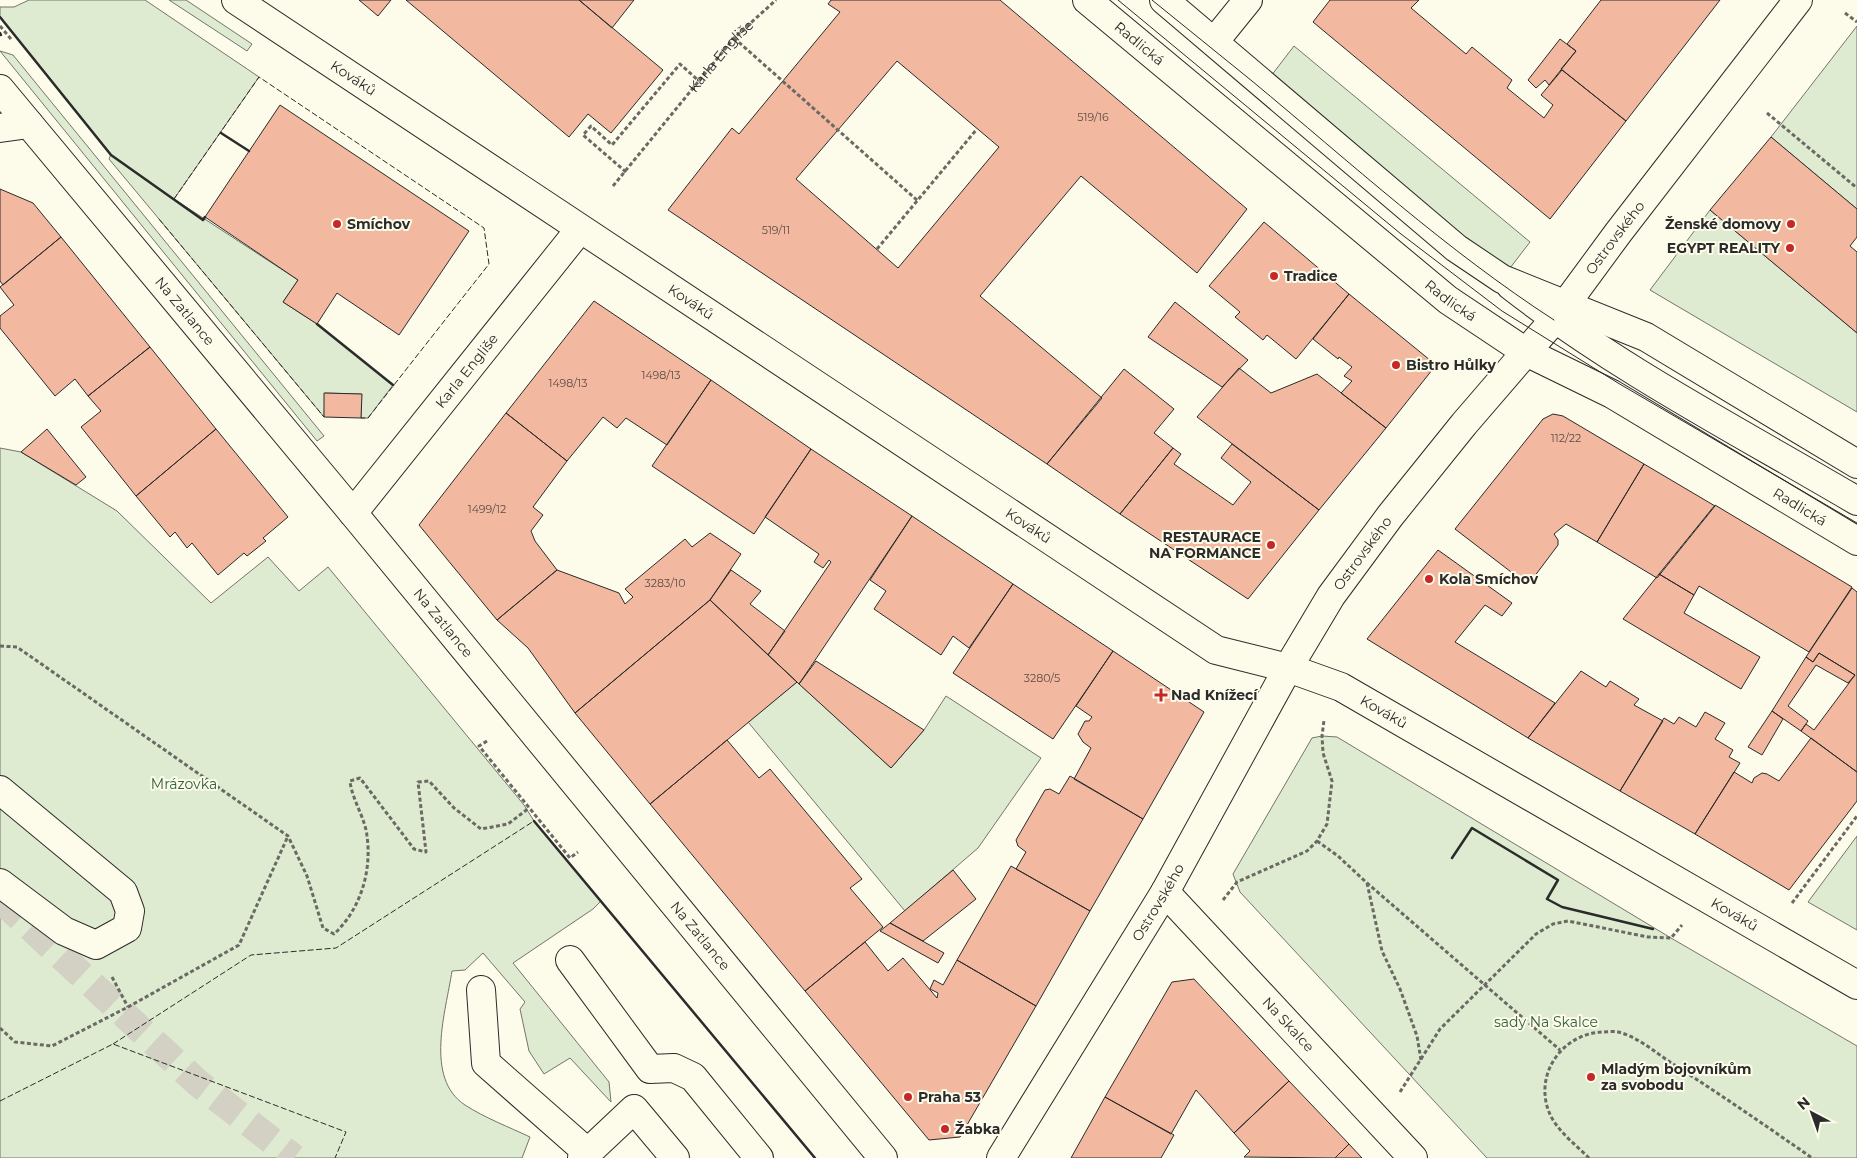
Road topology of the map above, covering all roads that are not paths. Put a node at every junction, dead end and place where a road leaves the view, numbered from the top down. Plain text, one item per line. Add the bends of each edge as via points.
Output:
1 (236, 0) edge
2 (1087, 0) edge
3 (1164, 0) edge
4 (1248, 0) edge
5 (1798, 0) edge
6 (1214, 42) junction
7 (0, 89) edge
8 (29, 124) junction
9 (0, 128) edge
10 (580, 229) junction
11 (1560, 312) junction
12 (1526, 352) junction
13 (1857, 464) edge
14 (1857, 501) edge
15 (353, 513) junction
16 (1857, 541) edge
17 (1288, 668) junction
18 (0, 790) edge
19 (0, 884) edge
20 (1165, 892) junction
21 (570, 960) dead end
22 (1857, 985) edge
23 (481, 990) dead end
24 (650, 1069) junction
25 (634, 1109) junction
26 (585, 1155) edge
27 (675, 1158) edge
28 (759, 1158) edge
29 (883, 1158) edge
30 (1001, 1158) edge
31 (1413, 1158) edge

1 - 10 street, Kováků
2 - 12 street, Radlická via 1448,300
3 - 6 street
4 - 6 street
5 - 11 street, Ostrovského
6 - 11 street via 1456,248
7 - 8 street, Na Zatlance
8 - 9 street
8 - 15 street, Na Zatlance
10 - 15 street, Karla Engliše
10 - 17 street, Kováků via 1216,650
11 - 12 street, Ostrovského
11 - 13 street via 1646,337
11 - 14 street via 1628,367
12 - 16 street, Radlická via 1612,394
12 - 17 street, Ostrovského via 1390,516 1331,596
15 - 29 street, Na Zatlance
17 - 20 street, Ostrovského
17 - 22 street, Kováků via 1341,686
18 - 19 street via 124,892 130,911 127,928 96,945 64,931
20 - 30 street, Ostrovského
20 - 31 street, Na Skalce
21 - 24 street
23 - 26 street via 486,1063
24 - 25 street via 637,1090
24 - 28 street via 674,1068 693,1076
25 - 26 street
25 - 27 street

